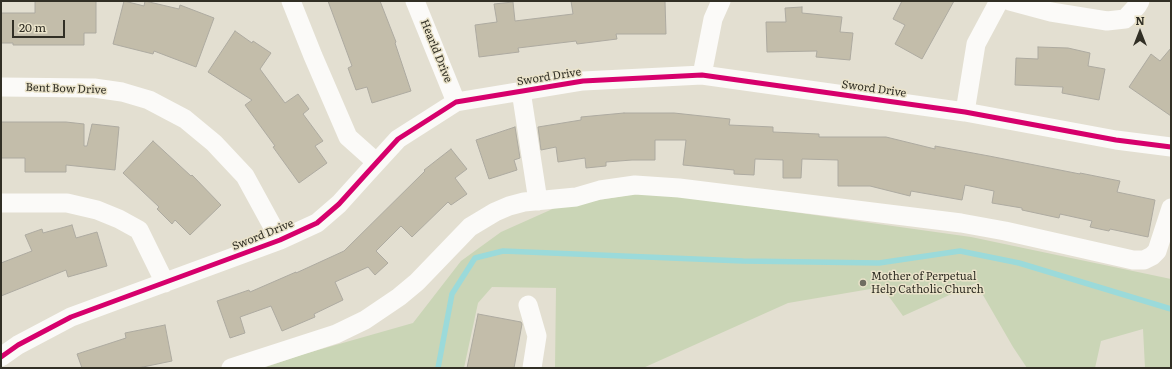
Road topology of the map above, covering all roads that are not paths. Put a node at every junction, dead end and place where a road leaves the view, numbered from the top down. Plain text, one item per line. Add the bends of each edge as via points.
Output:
1 (291, 1) edge
2 (416, 1) edge
3 (722, 1) edge
4 (999, 1) edge
5 (1010, 1) edge
6 (1140, 1) edge
7 (702, 75) junction
8 (1, 87) edge
9 (521, 91) junction
10 (456, 102) junction
11 (965, 112) junction
12 (1171, 147) edge
13 (376, 162) junction
14 (538, 201) junction
15 (1, 203) edge
16 (1171, 208) edge
17 (280, 240) junction
18 (165, 283) junction
19 (528, 305) dead end
20 (1, 358) edge
21 (230, 368) edge
22 (532, 368) edge

1 - 13 street via 348,137
2 - 10 street, Hearld Drive
3 - 7 street via 713,19
4 - 11 street via 976,44
5 - 6 street via 1051,12 1106,21 1125,19
7 - 9 street, Sword Drive via 583,81
7 - 11 street, Sword Drive
8 - 17 street, Bent Bow Drive via 94,88 122,92 149,100 185,118 214,143 245,176
9 - 10 street, Sword Drive
9 - 14 street
10 - 13 street, Sword Drive via 398,139
11 - 12 street, Sword Drive via 1116,140
13 - 17 street, Sword Drive via 339,204 317,224
14 - 16 street via 576,197 600,190 635,185 679,188 961,224 1133,260 1144,260 1156,251
14 - 21 street via 509,206 470,227 417,282 365,320 336,334
15 - 18 street via 67,203 97,210 119,219 139,230
17 - 18 street, Sword Drive
18 - 20 street, Sword Drive via 71,317 18,345
19 - 22 street via 537,336

